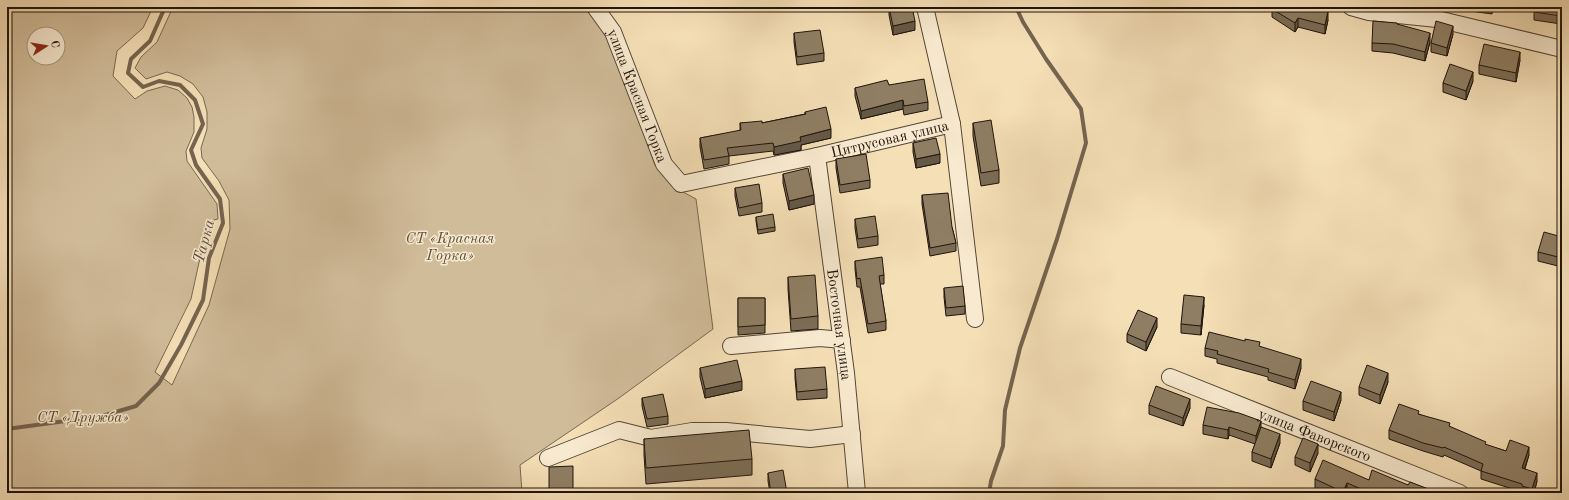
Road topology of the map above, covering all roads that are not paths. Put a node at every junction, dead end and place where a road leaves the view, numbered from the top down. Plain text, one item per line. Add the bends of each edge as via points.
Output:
1 (595, 7) edge
2 (925, 7) edge
3 (1351, 7) edge
4 (1562, 49) edge
5 (952, 124) junction
6 (817, 156) junction
7 (681, 184) joint
8 (975, 319) dead end
9 (842, 340) junction
10 (731, 346) dead end
11 (1170, 377) dead end
12 (852, 434) junction
13 (548, 458) dead end
14 (857, 493) edge
15 (1460, 493) edge

1 - 7 street, улица Красная Горка via 613,32 664,164
2 - 5 street
3 - 4 street via 1369,12 1438,19
5 - 6 street, Цитрусовая улица
5 - 8 street, Цитрусовая улица
6 - 7 street, Цитрусовая улица
6 - 9 street, Восточная улица
9 - 10 street via 820,338
9 - 12 street, Восточная улица
11 - 15 street, улица Фаворского
12 - 13 street via 810,439 726,431 692,431 651,438 619,430
12 - 14 street, Восточная улица

